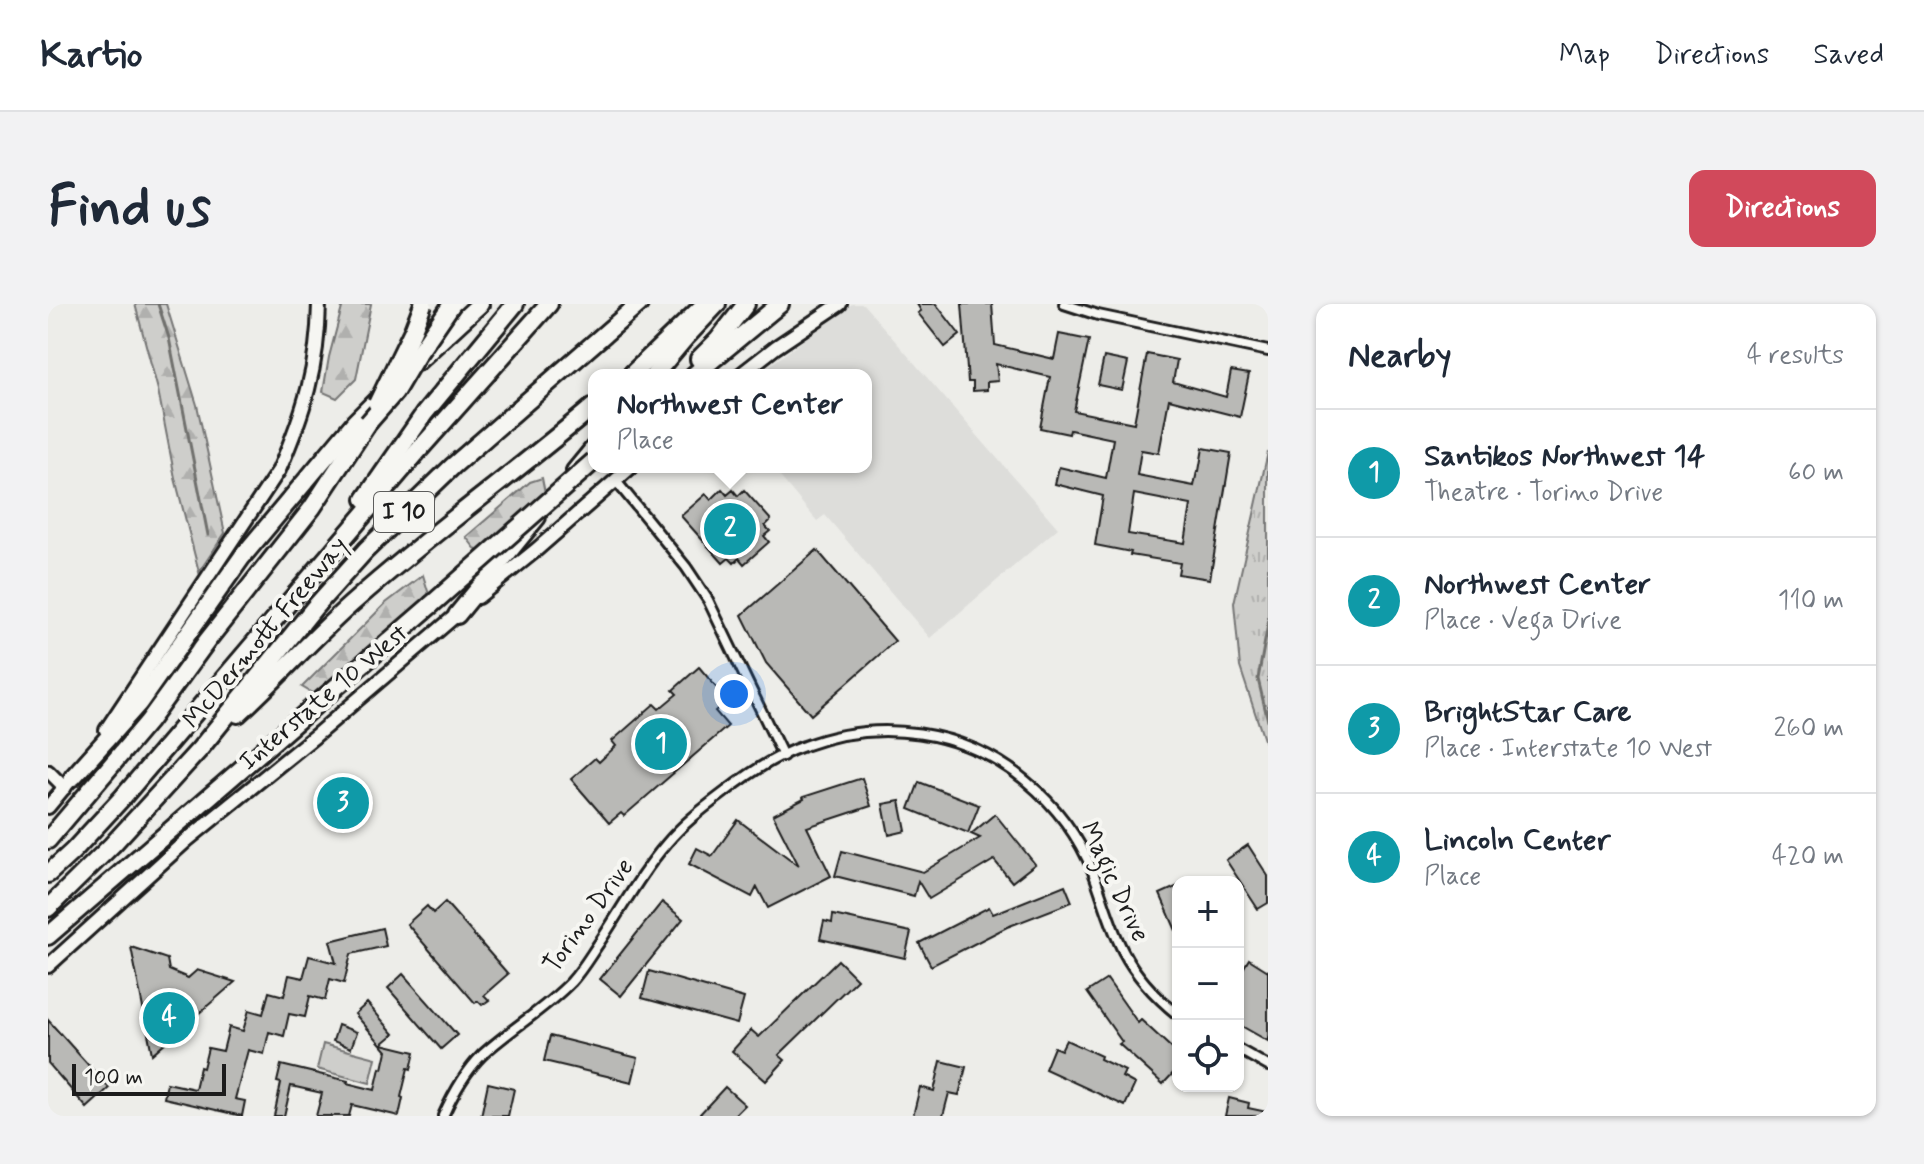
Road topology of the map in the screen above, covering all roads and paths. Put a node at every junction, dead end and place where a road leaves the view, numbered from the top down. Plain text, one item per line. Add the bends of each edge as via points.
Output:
1 (319, 304) edge
2 (423, 304) edge
3 (452, 304) edge
4 (480, 304) edge
5 (515, 304) edge
6 (549, 304) edge
7 (639, 304) edge
8 (705, 304) edge
9 (717, 304) edge
10 (746, 304) edge
11 (780, 304) edge
12 (840, 304) edge
13 (1064, 304) edge
14 (1268, 351) edge
15 (637, 369) edge
16 (659, 369) edge
17 (690, 369) edge
18 (701, 369) edge
19 (748, 369) edge
20 (588, 411) edge
21 (368, 423) junction
22 (588, 455) edge
23 (588, 466) edge
24 (625, 473) edge
25 (616, 481) junction
26 (318, 566) junction
27 (457, 615) junction
28 (199, 750) junction
29 (783, 756) junction
30 (48, 771) edge
31 (69, 782) junction
32 (48, 807) edge
33 (48, 840) edge
34 (48, 874) edge
35 (48, 908) edge
36 (48, 936) edge
37 (48, 966) edge
38 (1172, 1009) edge
39 (1244, 1052) edge
40 (1268, 1066) edge
41 (443, 1116) edge

1 - 31 main road via 309,387 279,470
2 - 21 highway, bridge
3 - 21 highway, bridge via 395,392
4 - 31 highway via 355,422 242,557 139,703
5 - 26 highway via 424,414
6 - 26 highway, McDermott Freeway / I 10
7 - 28 highway, McDermott Freeway / I 10 via 366,550
8 - 15 highway
9 - 16 highway
10 - 17 highway
11 - 18 highway
12 - 19 main road
13 - 14 street
20 - 28 highway via 385,574
21 - 33 highway via 312,508 148,722
22 - 27 highway
23 - 36 highway, bridge
24 - 25 main road, Interstate 10 West
25 - 27 main road, Interstate 10 West
25 - 29 street via 708,600
26 - 34 highway, McDermott Freeway / I 10 via 123,797
27 - 37 main road, Interstate 10 West via 187,840
28 - 35 highway, McDermott Freeway / I 10
29 - 38 street, Magic Drive via 847,734 893,730 951,741 1004,765 1041,794 1071,830 1124,954
29 - 41 street, Torino Drive via 731,787 680,829 571,982 475,1063
30 - 31 street
31 - 32 main road
39 - 40 street

